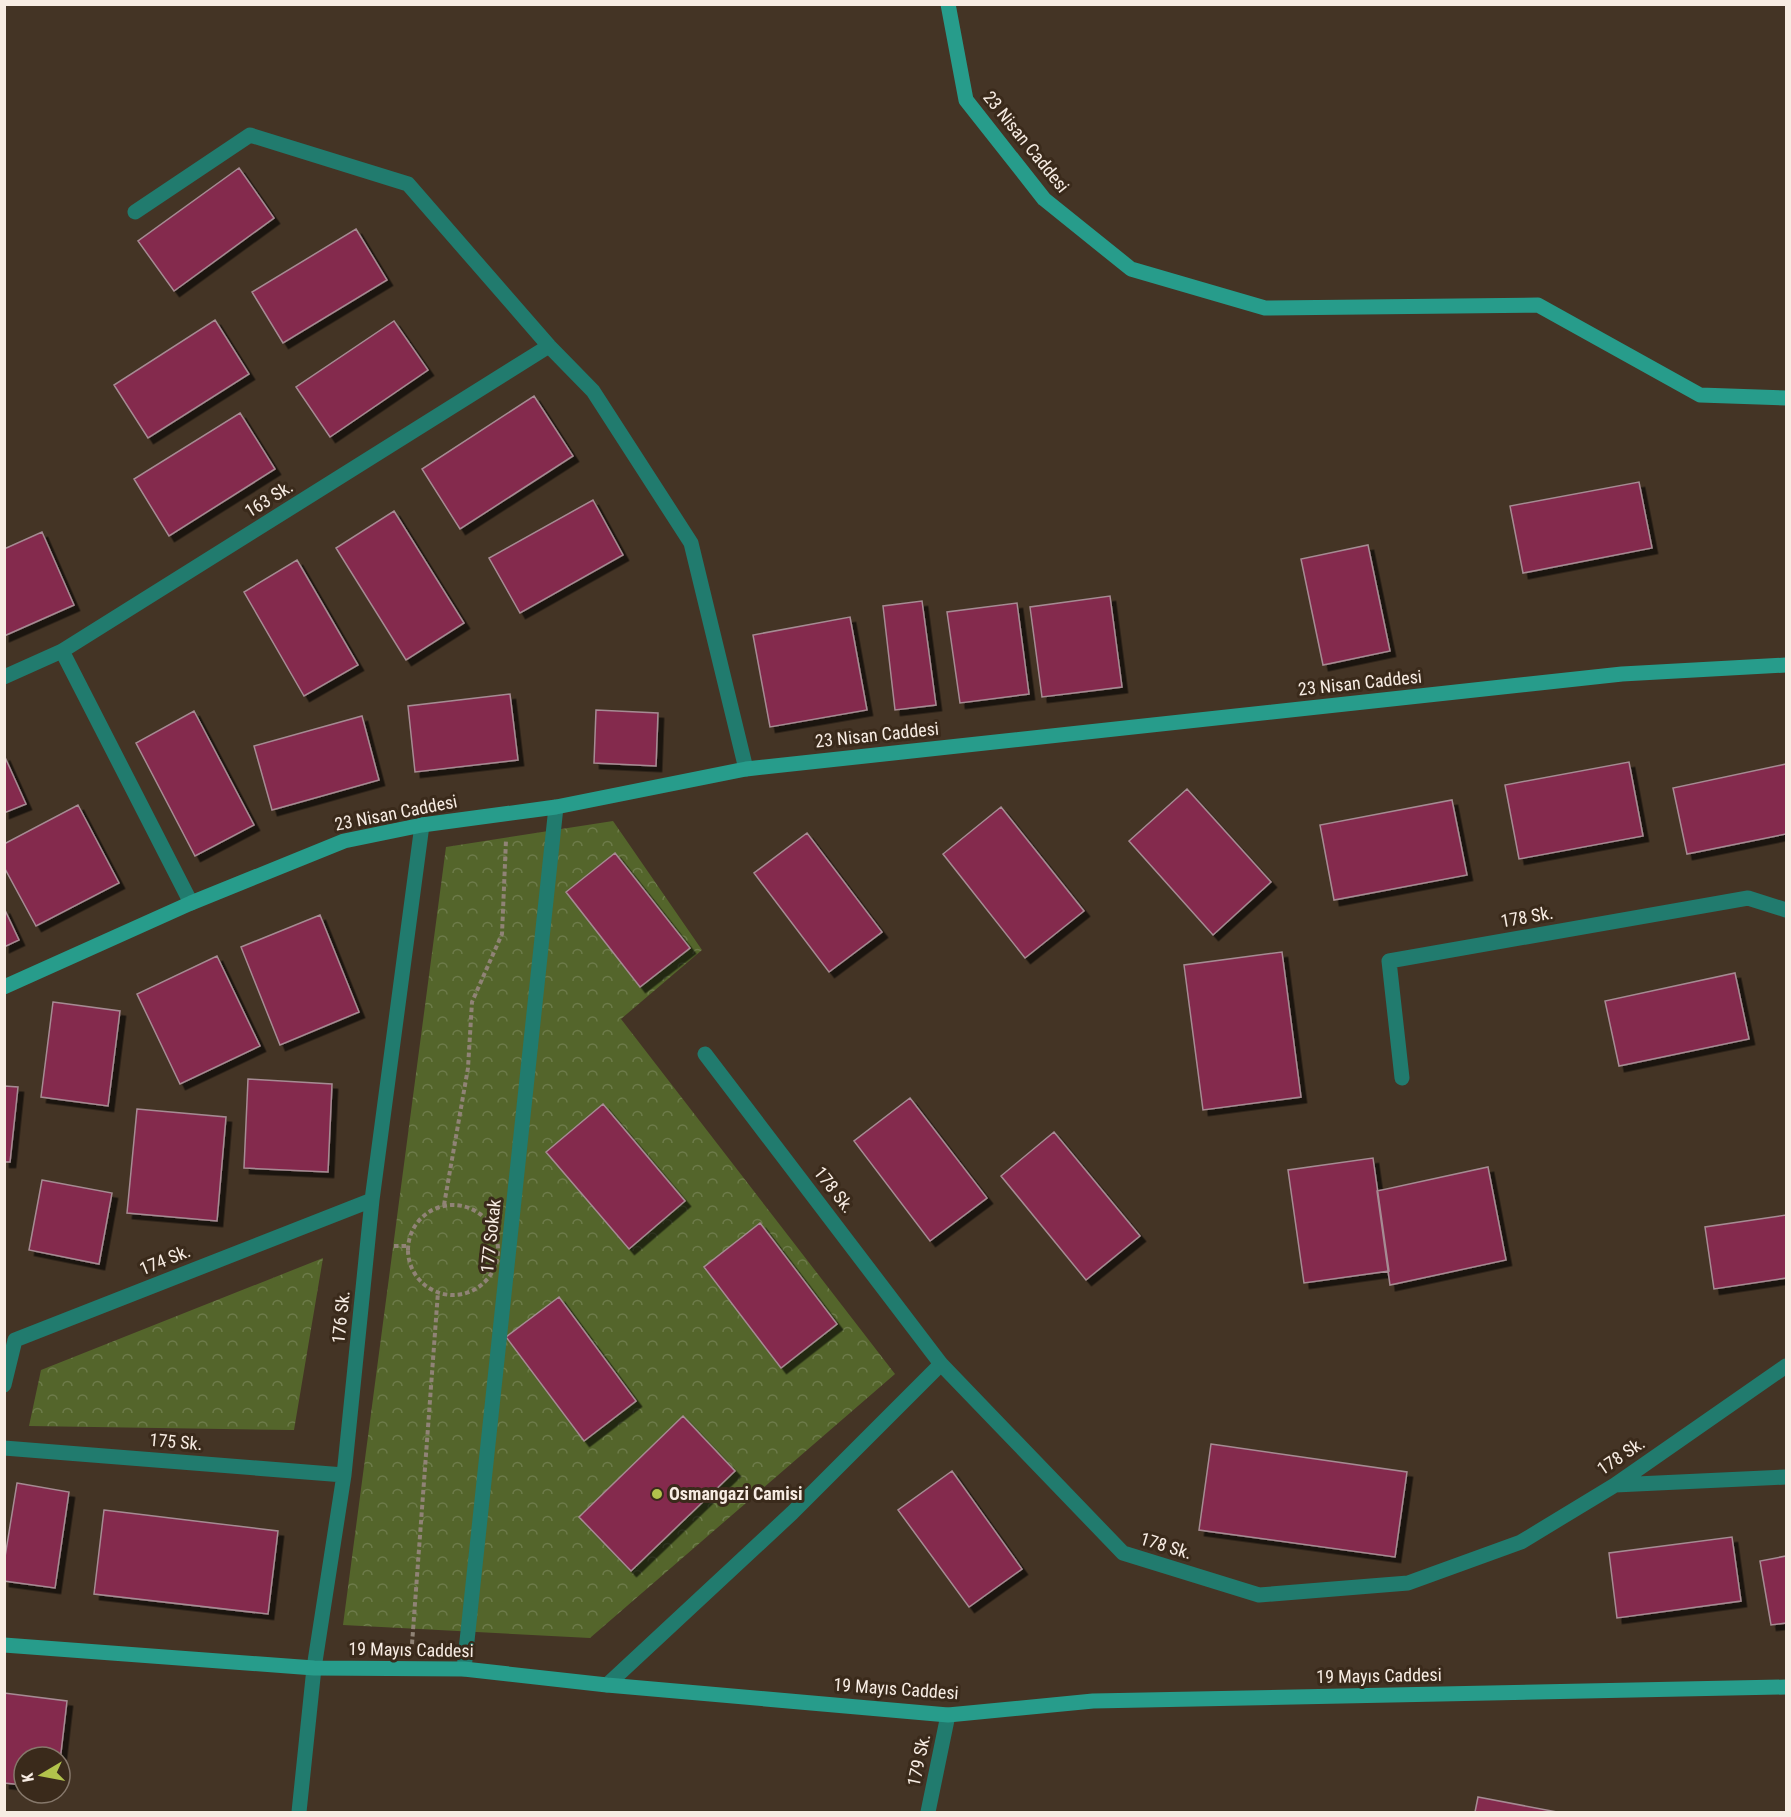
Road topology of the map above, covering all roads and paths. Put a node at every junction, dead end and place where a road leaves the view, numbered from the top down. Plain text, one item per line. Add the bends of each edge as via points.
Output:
1 (948, 4) edge
2 (135, 212) dead end
3 (549, 346) junction
4 (1786, 398) edge
5 (62, 651) junction
6 (1786, 665) edge
7 (4, 677) edge
8 (747, 769) junction
9 (556, 807) junction
10 (507, 813) junction
11 (422, 825) junction
12 (191, 903) junction
13 (1786, 910) edge
14 (4, 987) edge
15 (705, 1054) dead end
16 (1402, 1078) dead end
17 (372, 1200) junction
18 (444, 1205) junction
19 (438, 1292) junction
20 (940, 1364) junction
21 (1786, 1366) edge
22 (4, 1385) edge
23 (4, 1448) edge
24 (344, 1475) junction
25 (1786, 1477) edge
26 (1615, 1485) junction
27 (4, 1645) edge
28 (314, 1668) junction
29 (410, 1669) junction
30 (464, 1669) junction
31 (608, 1685) junction
32 (1786, 1687) edge
33 (948, 1715) junction
34 (299, 1812) edge
35 (928, 1812) edge

1 - 4 street, 23 Nisan Caddesi via 966,100 1044,199 1131,268 1265,308 1538,305 1700,395
2 - 3 street via 250,135 408,184
3 - 5 street, 163 Sk.
3 - 8 street via 593,392 691,543
5 - 7 street, 163 Sk.
5 - 12 street
6 - 8 street, 23 Nisan Caddesi via 1622,674
8 - 9 street, 23 Nisan Caddesi
9 - 10 street, 23 Nisan Caddesi
9 - 30 street, 177 Sokak
10 - 11 street, 23 Nisan Caddesi
10 - 18 path via 502,934 472,1002 468,1068
11 - 12 street, 23 Nisan Caddesi via 344,841
11 - 17 street, 176 Sk.
12 - 14 street, 23 Nisan Caddesi
13 - 16 street, 178 Sk. via 1748,898 1389,961
15 - 20 street, 178 Sk.
17 - 22 street, 174 Sk. via 15,1340
17 - 24 street, 176 Sk.
18 - 19 path via 419,1219 408,1246 415,1274 424,1285
18 - 19 path via 473,1209 485,1218 497,1245 496,1260 481,1285 460,1293
19 - 29 path
20 - 26 street, 178 Sk. via 1123,1553 1259,1595 1408,1583 1521,1542
20 - 31 street via 792,1513
21 - 26 street, 178 Sk.
23 - 24 street, 175 Sk.
24 - 28 street, 176 Sk.
25 - 26 street
27 - 28 street, 19 Mayıs Caddesi
28 - 29 street, 19 Mayıs Caddesi
28 - 34 street, 176 Sk.
29 - 30 street, 19 Mayıs Caddesi
30 - 31 street, 19 Mayıs Caddesi
31 - 33 street, 19 Mayıs Caddesi
32 - 33 street, 19 Mayıs Caddesi via 1093,1701
33 - 35 street, 179 Sk.

